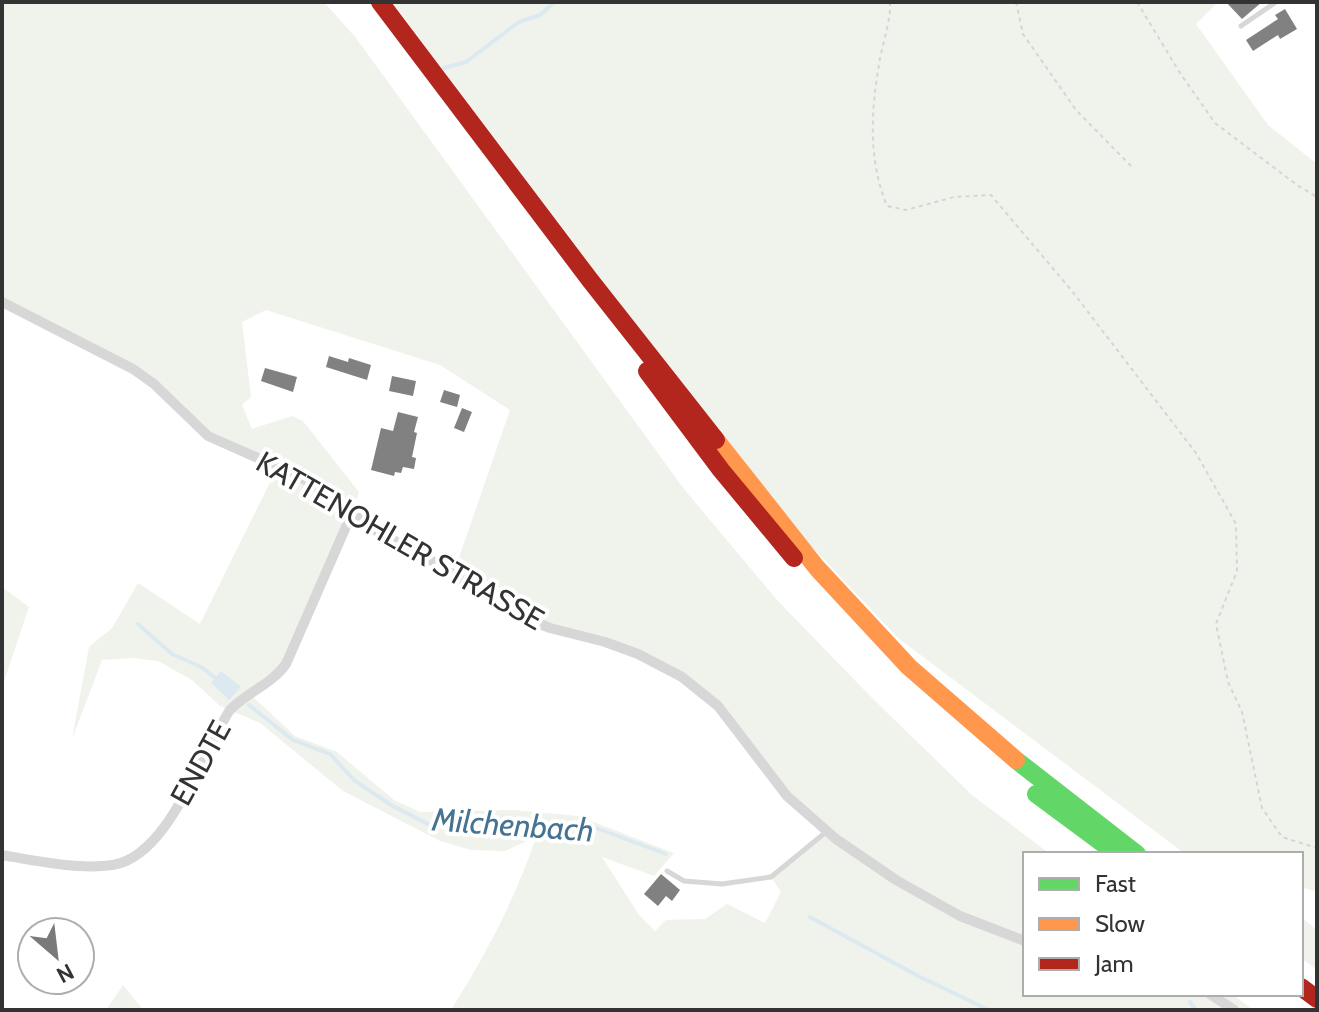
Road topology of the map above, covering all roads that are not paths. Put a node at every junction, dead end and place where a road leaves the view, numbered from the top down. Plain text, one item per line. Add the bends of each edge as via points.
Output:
1 (365, 2) edge
2 (380, 2) edge
3 (1276, 2) edge
4 (1241, 26) dead end
5 (540, 220) junction
6 (2, 302) edge
7 (352, 513) junction
8 (827, 831) junction
9 (1114, 852) edge
10 (1134, 852) edge
11 (2, 855) edge
12 (667, 871) dead end
13 (1023, 940) edge
14 (1213, 996) edge
15 (1234, 1010) edge

1 - 5 highway
2 - 5 highway
3 - 4 lane
5 - 9 highway via 721,470 808,574 908,681 1032,790
5 - 10 highway via 817,568 909,667 1041,782
6 - 7 street, KATTENOHLER STRASSE via 133,369 208,436 301,477
7 - 8 street, KATTENOHLER STRASSE via 523,617 638,654 696,687 718,706 787,796
7 - 11 street, ENDTE via 286,664 230,710 151,843 132,859 111,865
8 - 12 lane via 771,877 722,884 684,881
8 - 13 street, KATTENOHLER STRASSE via 896,880 960,916
14 - 15 street

